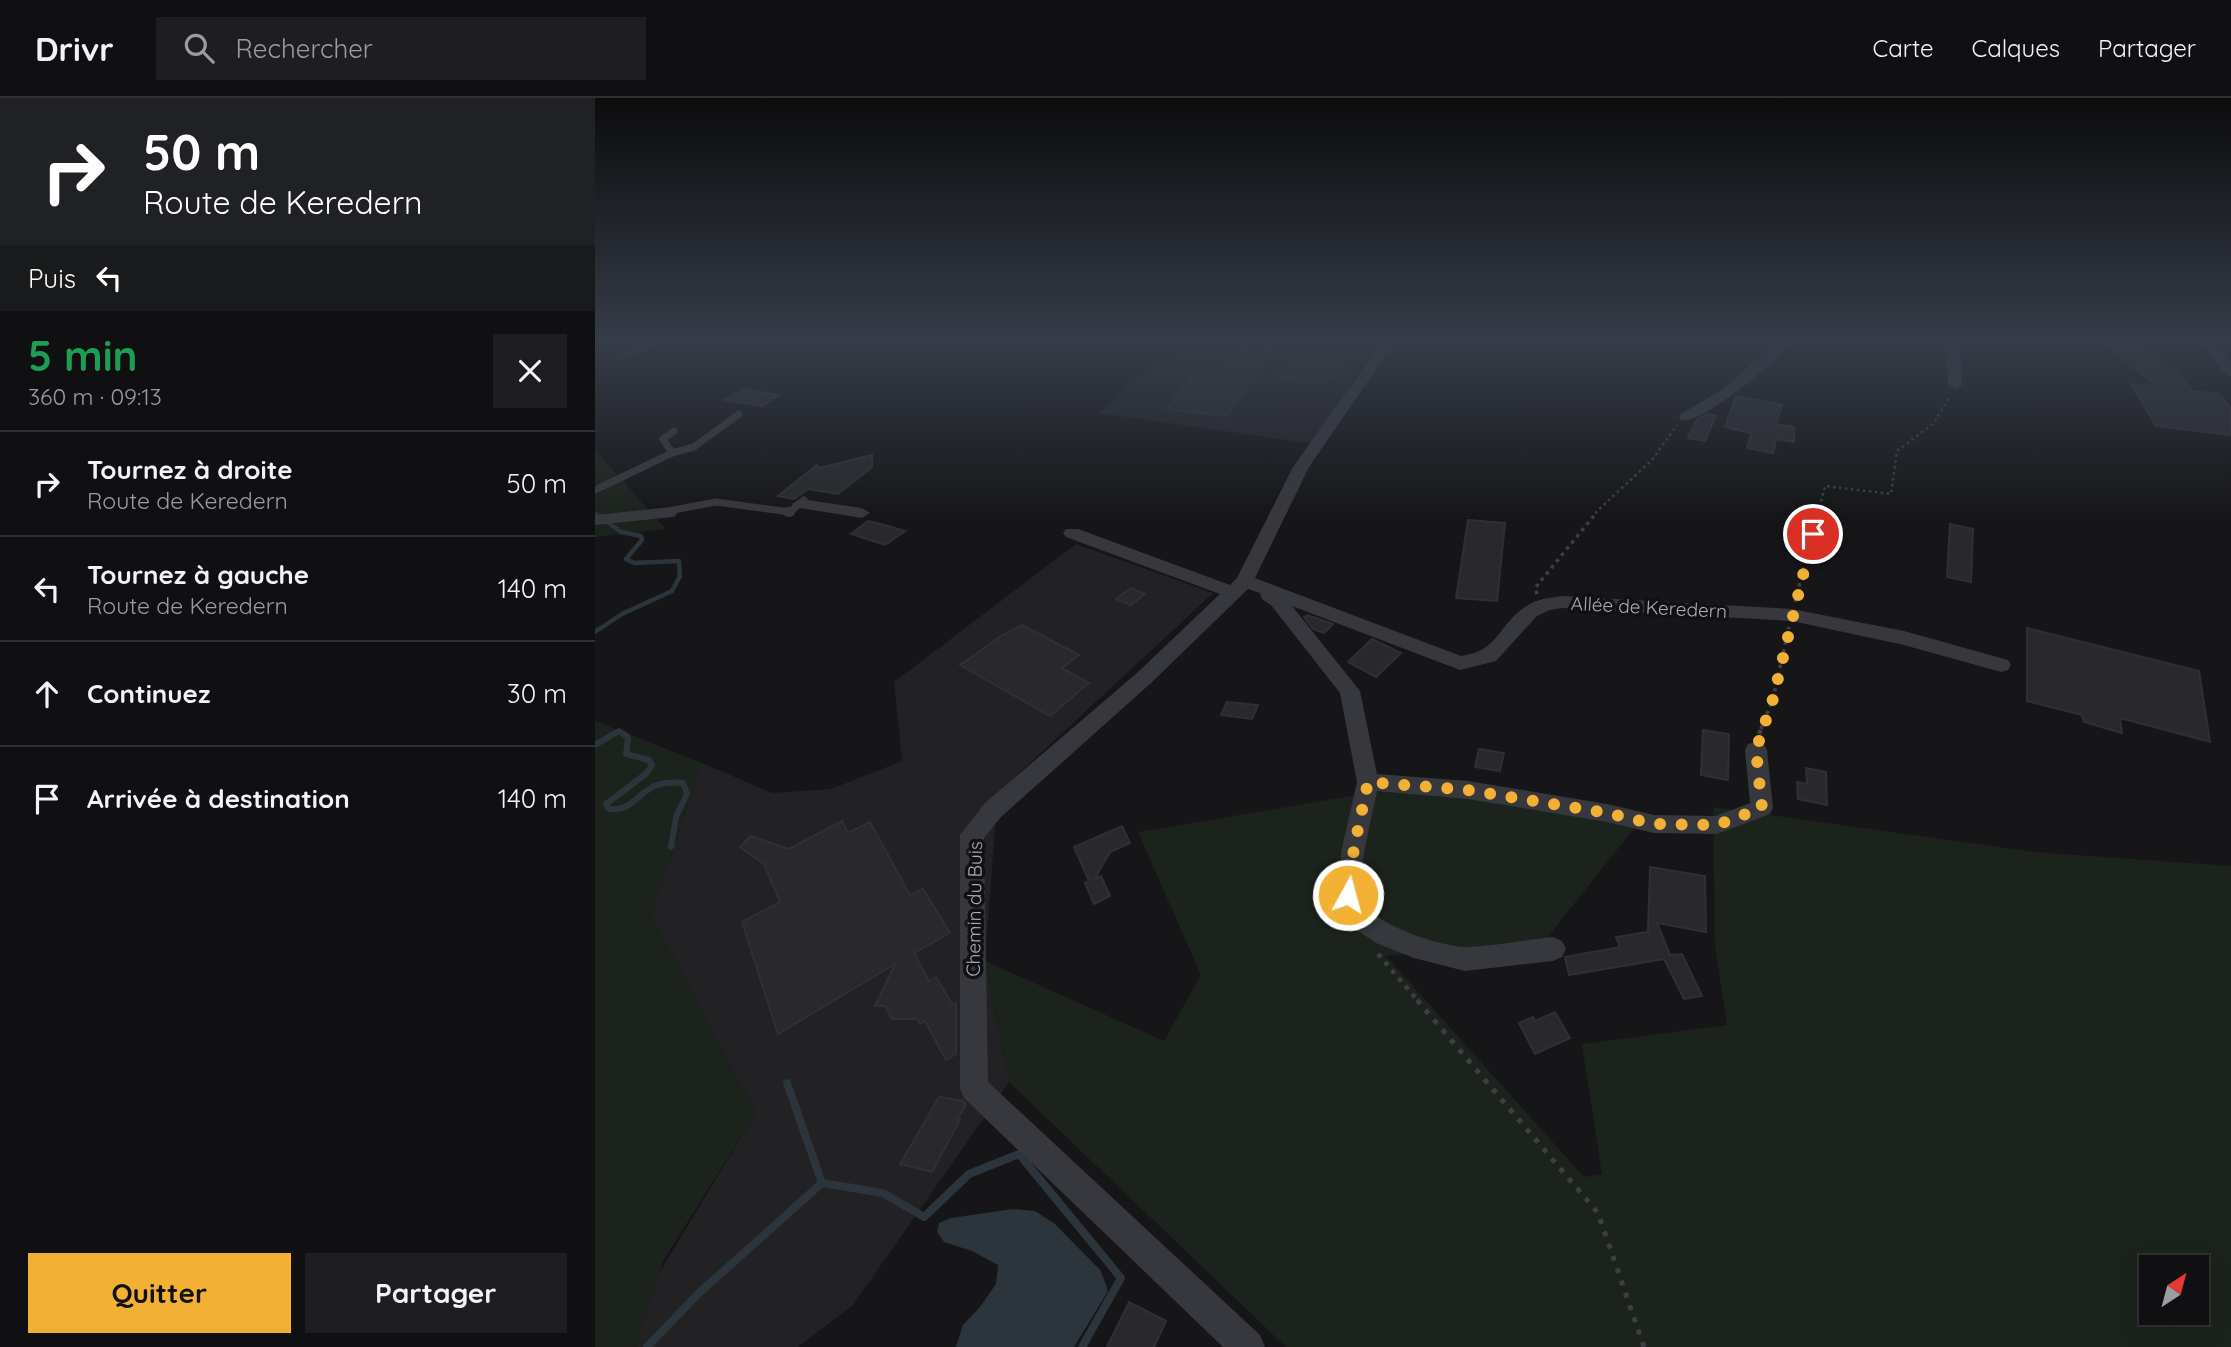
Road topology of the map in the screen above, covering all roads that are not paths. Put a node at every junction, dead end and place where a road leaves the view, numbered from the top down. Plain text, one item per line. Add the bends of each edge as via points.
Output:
1 (1347, 401) edge
2 (1712, 401) edge
3 (739, 414) dead end
4 (1685, 417) road end
5 (674, 431) dead end
6 (673, 453) junction
7 (598, 488) edge
8 (802, 502) joint
9 (862, 513) dead end
10 (595, 520) edge
11 (1072, 533) dead end
12 (1238, 587) junction
13 (2001, 665) dead end
14 (1756, 750) road end
15 (1368, 782) junction
16 (1553, 949) dead end
17 (1248, 1347) edge

1 - 12 street, Chemin du Buis via 1301,467
2 - 4 street
3 - 6 lane via 694,447
5 - 6 lane via 663,439
6 - 7 lane
8 - 9 street
8 - 10 lane via 790,512 716,502
11 - 12 street
12 - 13 street, Allée de Keredern via 1460,663 1480,661 1497,651 1520,620 1539,606 1562,602 1791,615 1904,638
12 - 15 street via 1278,601 1350,691
12 - 17 street, Chemin du Buis via 993,810 972,835 974,1088
14 - 15 street via 1762,808 1717,825 1654,824 1468,790
15 - 16 street via 1348,895 1354,914 1385,935 1465,959

